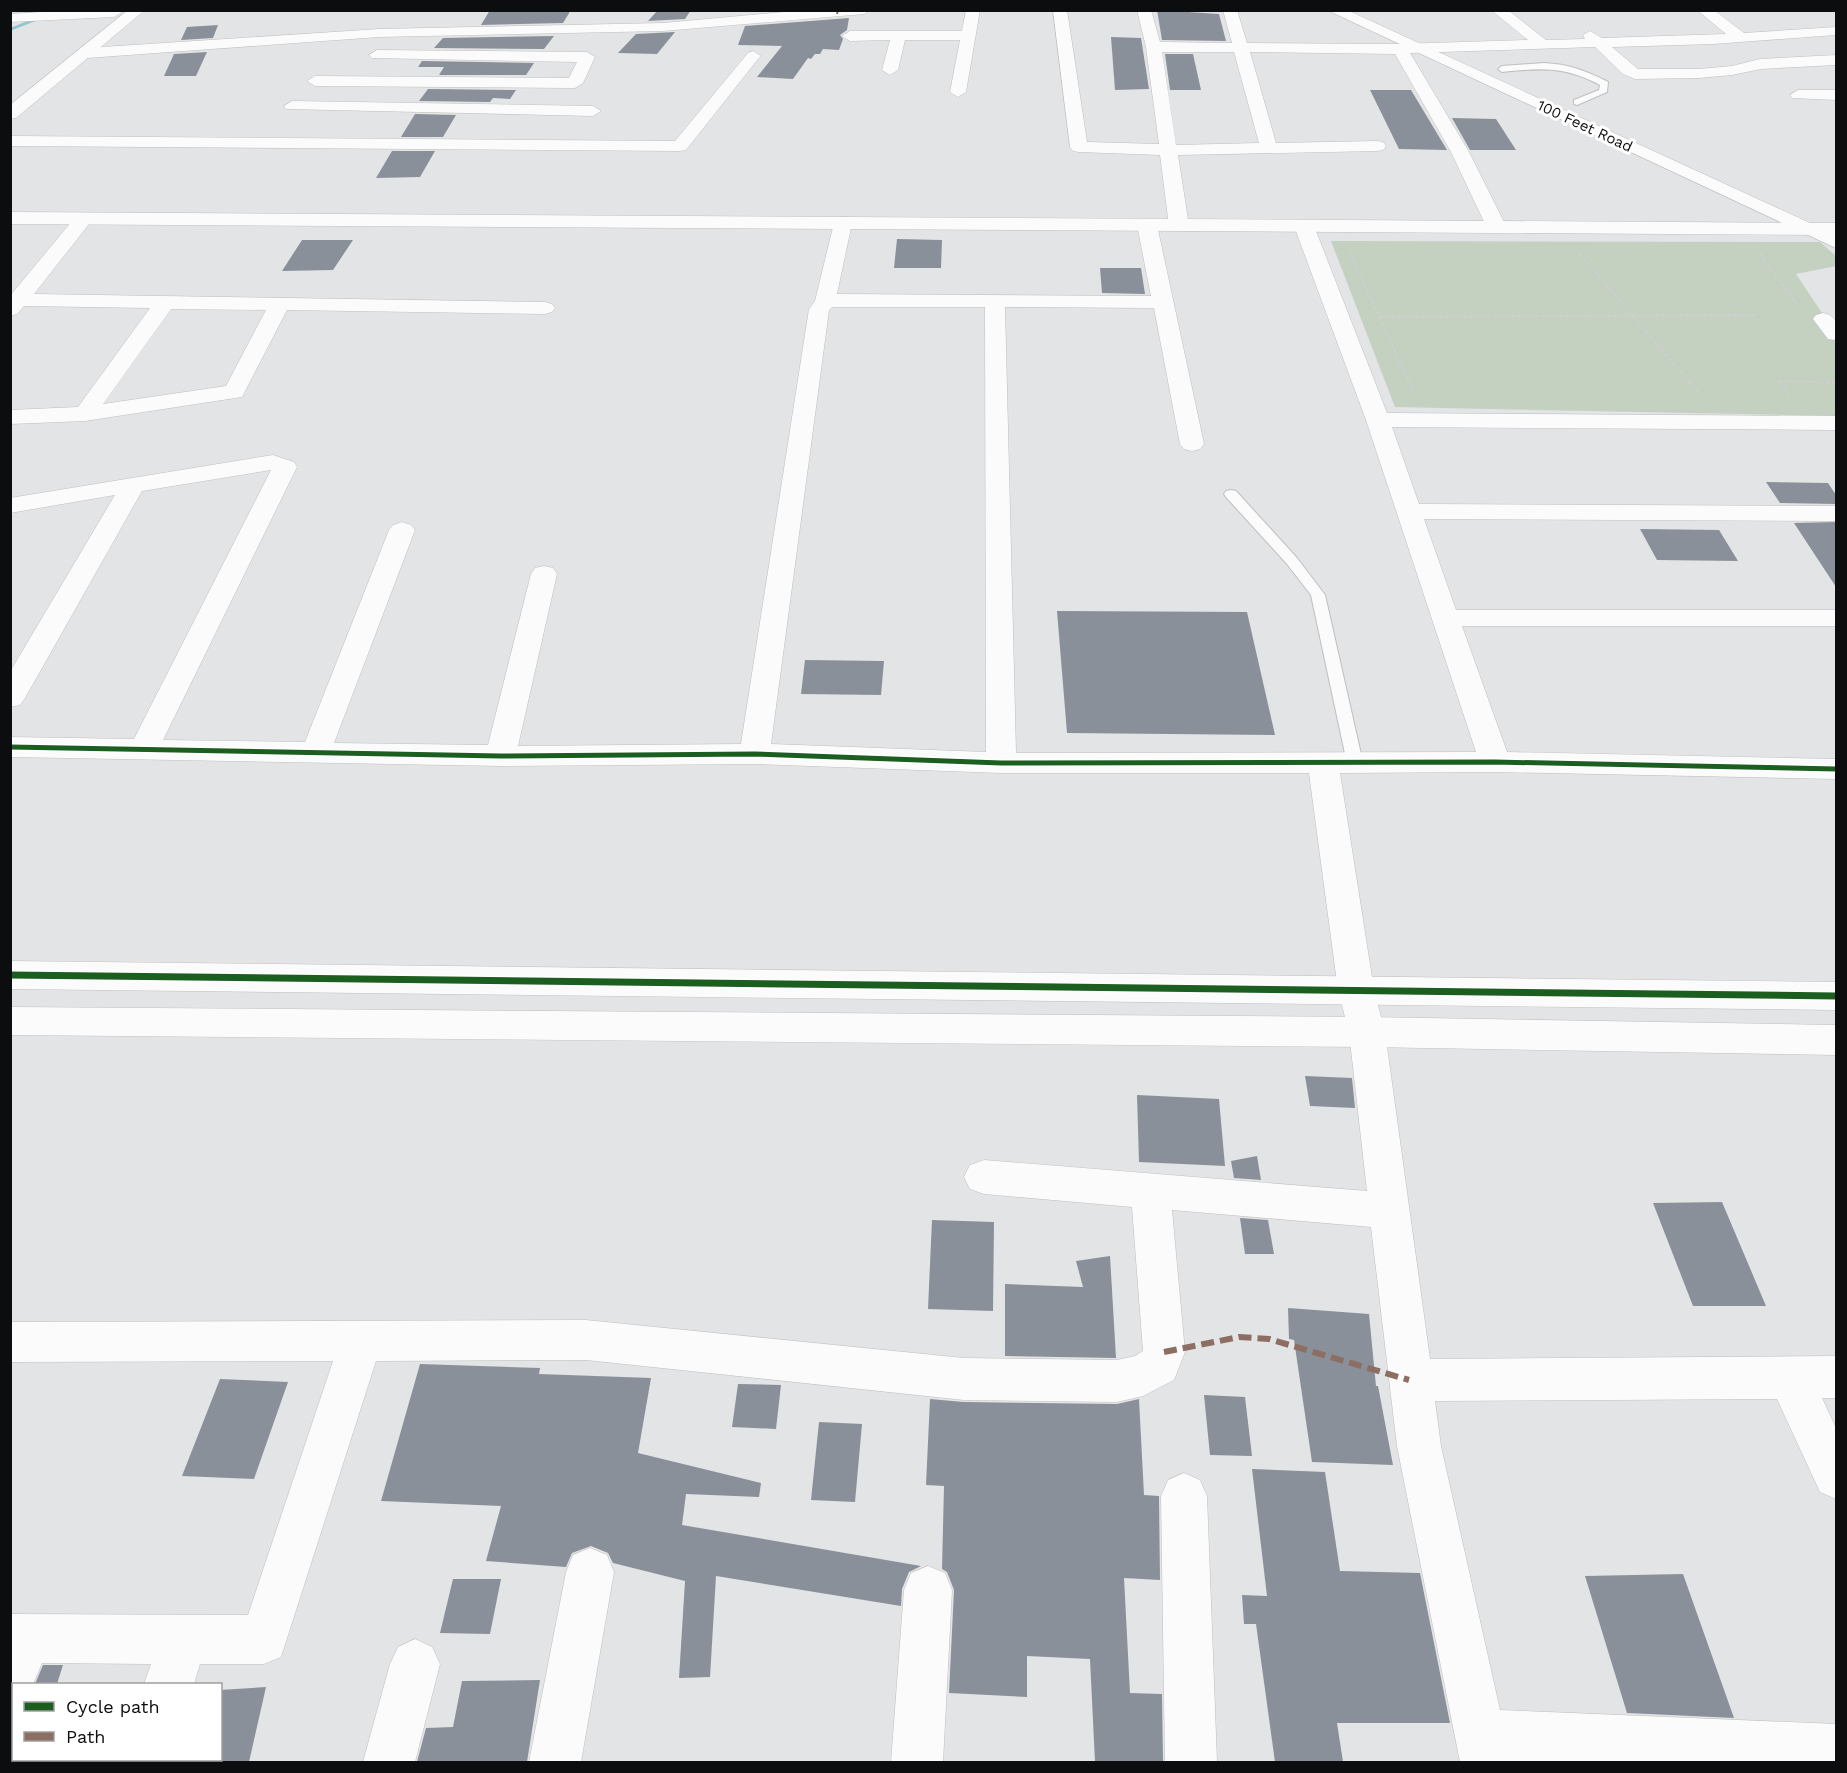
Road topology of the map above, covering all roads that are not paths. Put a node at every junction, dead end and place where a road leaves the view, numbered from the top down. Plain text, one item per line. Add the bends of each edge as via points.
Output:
1 (139, 10) edge
2 (618, 10) edge
3 (864, 10) edge
4 (973, 10) edge
5 (1060, 10) edge
6 (1144, 10) edge
7 (1230, 10) edge
8 (1334, 10) edge
9 (1368, 10) edge
10 (1498, 10) edge
11 (1705, 11) edge
12 (1728, 11) edge
13 (115, 12) edge
14 (841, 13) edge
15 (706, 16) edge
16 (10, 18) edge
17 (744, 19) junction
18 (1642, 23) dead end
19 (1578, 25) dead end
20 (609, 29) junction
21 (1836, 31) edge
22 (968, 35) junction
23 (348, 36) junction
24 (747, 36) dead end
25 (850, 36) junction
26 (898, 36) junction
27 (1740, 37) junction
28 (1663, 40) junction
29 (1598, 42) junction
30 (1542, 44) junction
31 (1454, 46) junction
32 (1154, 47) junction
33 (1239, 48) junction
34 (1407, 49) junction
35 (841, 51) dead end
36 (87, 53) junction
37 (339, 55) dead end
38 (363, 55) dead end
39 (753, 56) dead end
40 (1836, 60) edge
41 (326, 66) dead end
42 (1502, 69) junction
43 (890, 70) dead end
44 (315, 81) junction
45 (1534, 83) dead end
46 (958, 92) dead end
47 (598, 93) dead end
48 (10, 94) edge
49 (1836, 94) edge
50 (1798, 95) dead end
51 (1572, 100) joint
52 (292, 106) junction
53 (592, 111) junction
54 (1599, 112) dead end
55 (10, 114) edge
56 (10, 141) edge
57 (260, 143) junction
58 (583, 144) junction
59 (1377, 146) dead end
60 (1269, 149) junction
61 (1169, 150) junction
62 (10, 218) edge
63 (84, 219) junction
64 (1813, 220) junction
65 (1836, 221) edge
66 (843, 223) junction
67 (1147, 225) junction
68 (1179, 226) junction
69 (1304, 226) junction
70 (1497, 228) junction
71 (1836, 229) edge
72 (1836, 242) edge
73 (995, 301) junction
74 (165, 302) junction
75 (825, 302) junction
76 (1162, 302) junction
77 (280, 304) junction
78 (15, 305) edge
79 (545, 308) dead end
80 (85, 414) junction
81 (10, 417) edge
82 (1378, 420) junction
83 (1836, 423) edge
84 (1192, 444) dead end
85 (133, 485) junction
86 (1231, 494) dead end
87 (10, 506) edge
88 (1409, 511) junction
89 (1834, 513) dead end
90 (402, 530) dead end
91 (544, 574) dead end
92 (1446, 618) junction
93 (1836, 618) edge
94 (10, 698) edge
95 (10, 747) edge
96 (144, 748) junction
97 (315, 754) junction
98 (755, 754) junction
99 (500, 756) junction
100 (1495, 762) junction
101 (1001, 763) junction
102 (1339, 764) junction
103 (1836, 769) edge
104 (10, 975) edge
105 (1356, 990) junction
106 (1836, 996) edge
107 (10, 1022) edge
108 (1367, 1032) junction
109 (1836, 1040) edge
110 (984, 1177) dead end
111 (1152, 1191) junction
112 (1389, 1211) junction
113 (361, 1341) junction
114 (10, 1342) edge
115 (1836, 1377) edge
116 (1790, 1378) junction
117 (1409, 1380) junction
118 (1836, 1476) edge
119 (1184, 1496) dead end
120 (590, 1572) dead end
121 (928, 1590) dead end
122 (183, 1639) junction
123 (16, 1652) edge
124 (415, 1664) dead end
125 (169, 1683) edge
126 (1484, 1749) edge
127 (1836, 1750) edge
128 (389, 1762) edge
129 (555, 1762) edge
130 (917, 1762) edge
131 (1191, 1762) edge

1 - 36 street
2 - 20 street
3 - 14 street
4 - 22 street
5 - 61 street via 1079,147
6 - 32 street
7 - 33 street
8 - 34 street, 100 Feet Road
9 - 31 street, 100 Feet Road
10 - 30 street
11 - 12 street
11 - 27 street
13 - 16 street
13 - 48 street
14 - 17 street
14 - 25 street via 851,23
15 - 17 street
15 - 20 street via 663,27
17 - 24 street
18 - 28 street
19 - 29 street
20 - 23 street
21 - 27 street
22 - 26 street
22 - 46 street
23 - 36 street
23 - 37 street
25 - 26 street
25 - 35 street
26 - 43 street
27 - 28 street
28 - 29 street
29 - 30 street
29 - 40 street via 1635,74 1721,72 1760,64
30 - 31 street
31 - 34 street
31 - 42 street, 100 Feet Road
32 - 33 street
32 - 61 street
33 - 34 street
33 - 60 street
34 - 64 street, 100 Feet Road
34 - 70 street
36 - 55 street
38 - 44 street via 587,57 575,83
39 - 58 street via 680,146
41 - 44 street
42 - 45 street, 100 Feet Road
42 - 51 lane via 1556,65 1605,84 1603,92
44 - 52 street
47 - 53 street
49 - 50 street
51 - 54 street, 100 Feet Road
52 - 53 street
52 - 57 street
53 - 58 street
56 - 57 street
57 - 58 street
59 - 60 street
60 - 61 street
61 - 68 street
62 - 63 street
63 - 66 street
63 - 78 street
64 - 65 street, 100 Feet Road
64 - 70 street
64 - 71 street
64 - 72 street, 100 Feet Road
66 - 67 street
66 - 75 street
67 - 68 street
67 - 76 street
68 - 69 street
69 - 70 street
69 - 82 street
73 - 75 street
73 - 76 street
73 - 101 street
74 - 77 street
74 - 78 street
74 - 80 street
75 - 98 street via 819,309
76 - 84 street
77 - 79 street
77 - 80 street via 234,392
80 - 81 street
82 - 83 street
82 - 88 street
85 - 87 street
85 - 94 street
85 - 96 street via 261,462 285,467
86 - 102 lane via 1318,595
88 - 89 street
88 - 92 street
90 - 97 street
91 - 99 street
92 - 93 street
92 - 100 street
95 - 96 street
96 - 97 street
97 - 99 street
98 - 99 street
98 - 101 street
100 - 102 street
100 - 103 street
101 - 102 street
102 - 105 street
104 - 105 street
105 - 106 street
105 - 108 street
107 - 108 street
108 - 109 street
108 - 112 street
110 - 111 street
111 - 112 street
111 - 113 street via 1164,1352 1159,1365 1143,1375 1117,1381 964,1379 586,1340
112 - 117 street
113 - 114 street
113 - 122 street via 264,1640
115 - 116 street
116 - 117 street
116 - 118 street
117 - 126 street via 1419,1446
119 - 131 street
120 - 129 street
121 - 130 street
122 - 123 street
122 - 125 street
124 - 128 street
126 - 127 street

